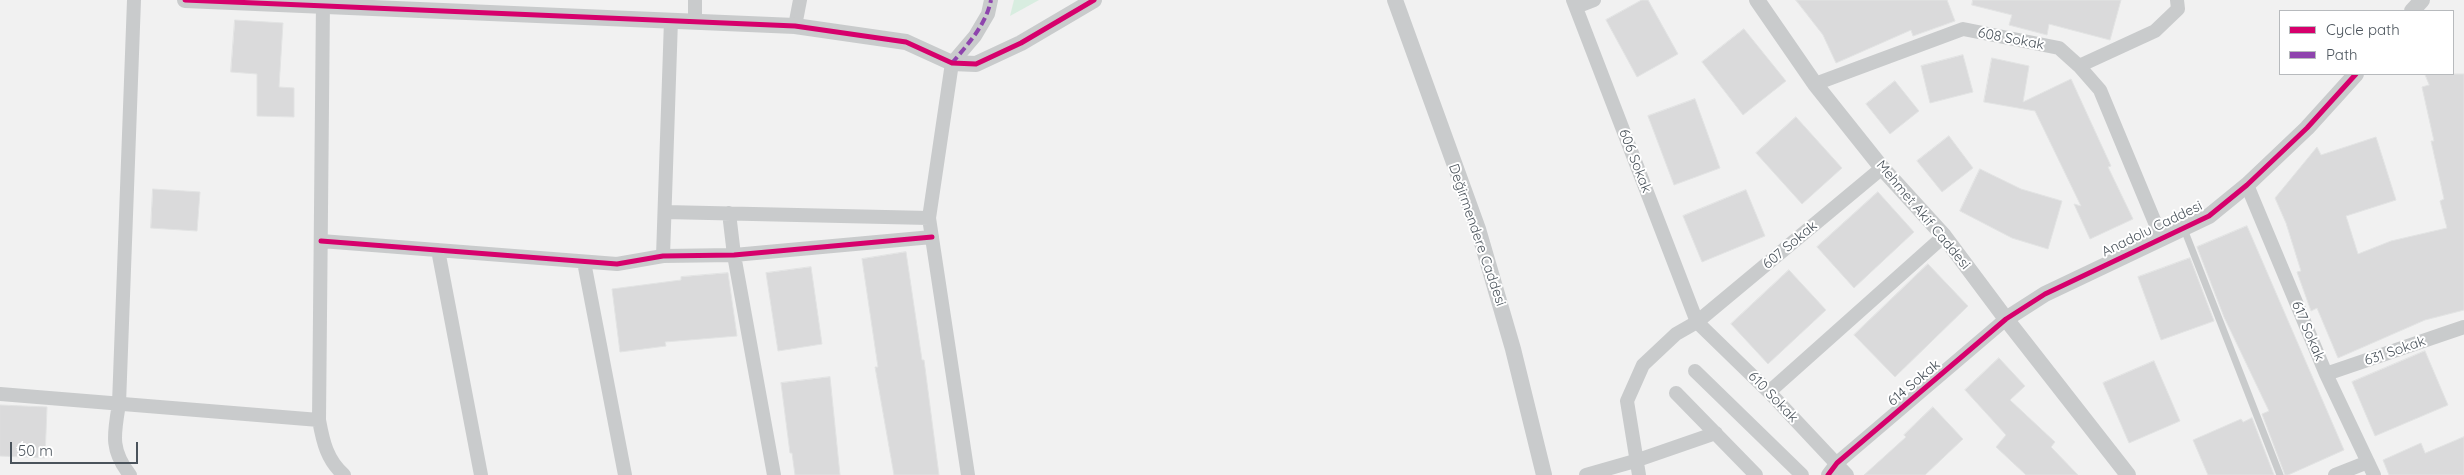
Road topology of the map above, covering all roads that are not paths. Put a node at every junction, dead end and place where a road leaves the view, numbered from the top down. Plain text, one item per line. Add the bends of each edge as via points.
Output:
1 (134, 0) edge
2 (185, 0) edge
3 (695, 0) edge
4 (800, 0) edge
5 (991, 0) edge
6 (1094, 0) edge
7 (1395, 0) edge
8 (1594, 0) edge
9 (1757, 0) edge
10 (2177, 0) edge
11 (2422, 0) edge
12 (323, 3) edge
13 (1575, 3) edge
14 (2413, 10) edge
15 (670, 20) junction
16 (695, 21) junction
17 (795, 26) junction
18 (952, 63) junction
19 (2079, 66) junction
20 (2355, 75) edge
21 (1815, 84) junction
22 (1882, 168) junction
23 (2247, 185) junction
24 (665, 212) junction
25 (729, 214) junction
26 (929, 218) junction
27 (2184, 229) junction
28 (1944, 236) junction
29 (932, 237) junction
30 (2161, 237) junction
31 (321, 241) junction
32 (438, 250) junction
33 (734, 255) junction
34 (664, 256) junction
35 (584, 262) junction
36 (2006, 319) junction
37 (1697, 322) junction
38 (2464, 327) edge
39 (1695, 371) dead end
40 (2326, 374) junction
41 (1769, 392) junction
42 (1676, 393) dead end
43 (0, 394) edge
44 (119, 404) junction
45 (319, 420) junction
46 (1716, 433) junction
47 (2368, 462) junction
48 (1837, 463) junction
49 (1637, 468) edge
50 (130, 475) edge
51 (344, 475) edge
52 (481, 475) edge
53 (625, 475) edge
54 (774, 475) edge
55 (968, 475) edge
56 (1544, 475) edge
57 (1586, 475) edge
58 (1756, 475) edge
59 (1802, 475) edge
60 (1828, 475) edge
61 (1847, 475) edge
62 (2128, 475) edge
63 (2280, 475) edge
64 (2335, 475) edge
65 (2374, 475) edge

1 - 44 street
2 - 12 street
3 - 16 street
4 - 17 street
5 - 18 street via 988,14 975,36
6 - 18 street via 1020,43 976,64
7 - 56 street, Değirmendere Caddesi via 1478,229
8 - 13 street
9 - 21 street, Mehmet Akif Caddesi
10 - 19 street via 2178,9 2155,31
11 - 14 street
12 - 15 street
12 - 31 street
13 - 37 street, 606 Sokak
15 - 16 street
15 - 24 street
16 - 17 street
17 - 18 street via 906,42
18 - 26 street
19 - 21 street, 608 Sokak via 2058,48 1963,29
19 - 30 street, 608 Sokak via 2100,90
20 - 23 street, Anadolu Caddesi via 2307,128
21 - 22 street, Mehmet Akif Caddesi
22 - 28 street, Mehmet Akif Caddesi
22 - 37 street, 607 Sokak
23 - 27 street, Anadolu Caddesi via 2209,216
23 - 40 street, 617 Sokak
24 - 25 street
24 - 34 street
25 - 26 street
25 - 33 street
26 - 29 street
27 - 30 street, Anadolu Caddesi
27 - 63 lane
28 - 36 street, Mehmet Akif Caddesi
28 - 41 street
29 - 33 street
29 - 55 street
30 - 36 street, Anadolu Caddesi via 2044,294
31 - 32 street
31 - 45 street
32 - 35 street
32 - 52 street
33 - 34 street
33 - 54 street
34 - 35 street via 617,264
35 - 53 street
36 - 48 street, 614 Sokak
36 - 62 street, Mehmet Akif Caddesi
37 - 41 street, 610 Sokak
37 - 49 street, 607 Sokak via 1676,334 1643,364 1627,401
38 - 40 street, 631 Sokak
39 - 59 street
40 - 47 street, 617 Sokak
41 - 48 street, 610 Sokak
42 - 46 street
43 - 44 street
44 - 45 street
44 - 50 street via 114,435 116,451
45 - 51 street via 323,443 334,466
46 - 49 street
46 - 58 street
47 - 64 street
47 - 65 street, 617 Sokak
48 - 60 street, 614 Sokak
48 - 61 street, 610 Sokak
49 - 57 street

